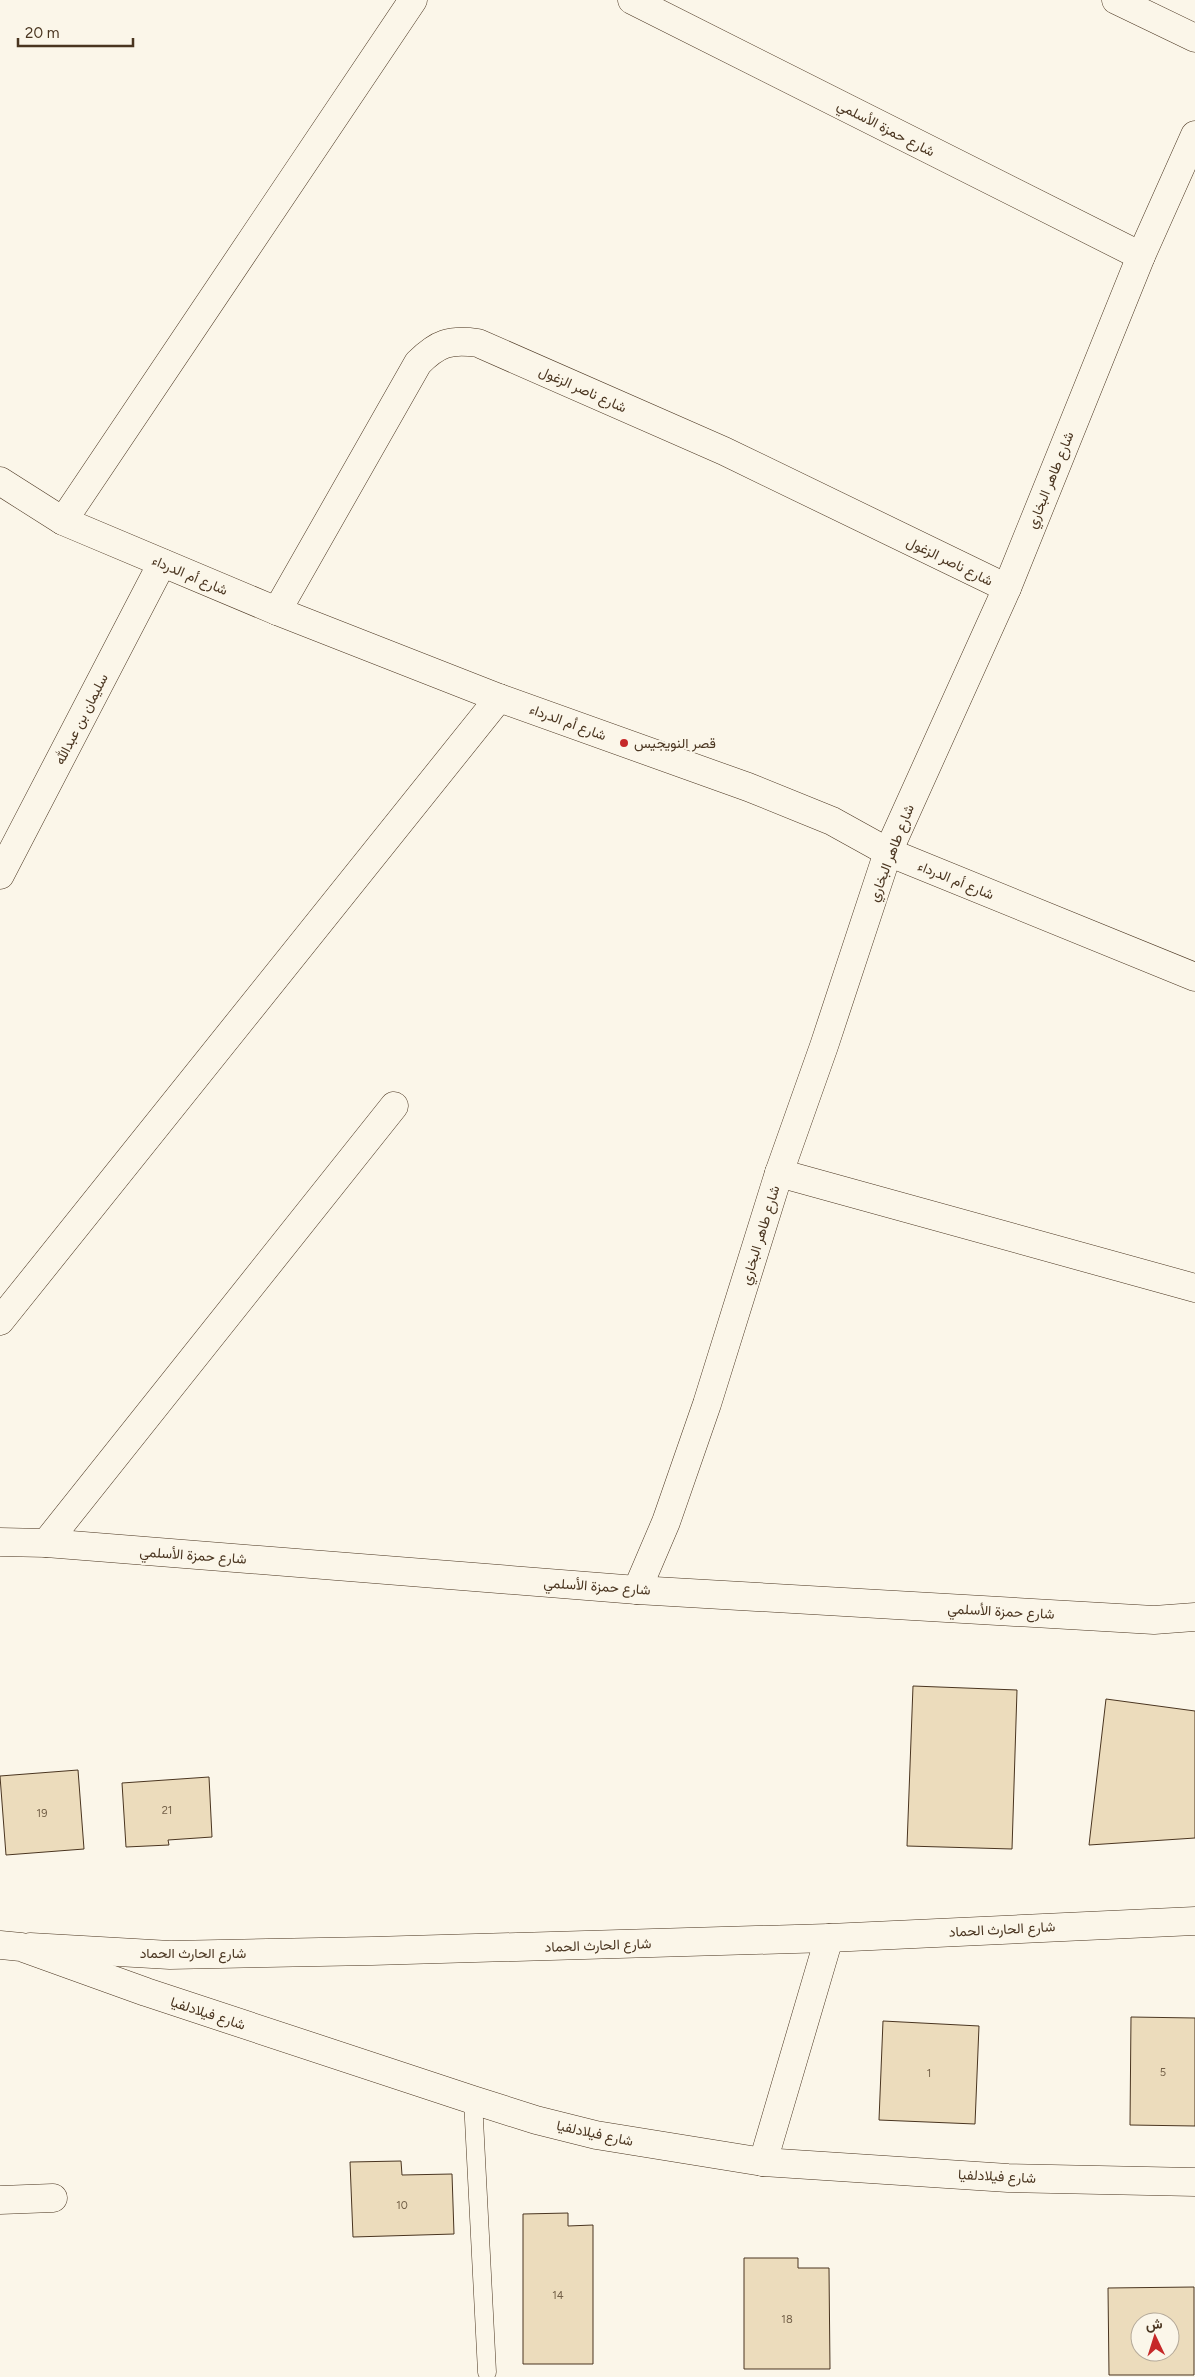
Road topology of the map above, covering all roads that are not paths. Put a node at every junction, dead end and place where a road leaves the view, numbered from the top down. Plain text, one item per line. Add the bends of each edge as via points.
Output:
1 (413, 0) edge
2 (632, 0) edge
3 (1116, 0) edge
4 (1195, 38) edge
5 (1195, 135) edge
6 (1141, 256) junction
7 (0, 481) edge
8 (63, 521) junction
9 (162, 563) junction
10 (1007, 588) junction
11 (277, 611) junction
12 (500, 698) junction
13 (888, 852) junction
14 (0, 875) edge
15 (1195, 977) edge
16 (394, 1106) dead end
17 (779, 1173) junction
18 (1195, 1288) edge
19 (0, 1321) edge
20 (0, 1542) edge
21 (46, 1543) junction
22 (637, 1590) junction
23 (1195, 1617) edge
24 (1195, 1921) edge
25 (829, 1938) junction
26 (11, 1946) edge
27 (473, 2100) junction
28 (763, 2162) junction
29 (1195, 2182) edge
30 (53, 2198) dead end
31 (0, 2200) edge
32 (487, 2372) dead end

1 - 8 street
2 - 6 street, شارع حمزة الأسلمي
3 - 4 street
5 - 6 street, شارع طاهر البخاري
6 - 10 street, شارع طاهر البخاري
7 - 8 street, شارع أم الدرداء
8 - 9 street, شارع أم الدرداء
9 - 11 street, شارع أم الدرداء
9 - 14 street, سليمان بن عبدالله
10 - 11 street, شارع ناصر الزغول via 724,451 478,343 457,340 440,345 418,363
10 - 13 street, شارع طاهر البخاري
11 - 12 street, شارع أم الدرداء
12 - 13 street, شارع أم الدرداء via 757,790 832,820
12 - 19 street
13 - 15 street, شارع أم الدرداء
13 - 17 street, شارع طاهر البخاري
16 - 21 street
17 - 18 street
17 - 22 street, شارع طاهر البخاري via 707,1404 666,1522
20 - 21 street, شارع حمزة الأسلمي
21 - 22 street, شارع حمزة الأسلمي
22 - 23 street, شارع حمزة الأسلمي via 1154,1620
24 - 25 street, شارع الحارث الحماد
25 - 26 street, شارع الحارث الحماد via 170,1955
25 - 28 street
26 - 27 street, شارع فيلادلفيا
27 - 28 street, شارع فيلادلفيا via 596,2135
27 - 32 lane
28 - 29 street, شارع فيلادلفيا via 1008,2178
30 - 31 street

